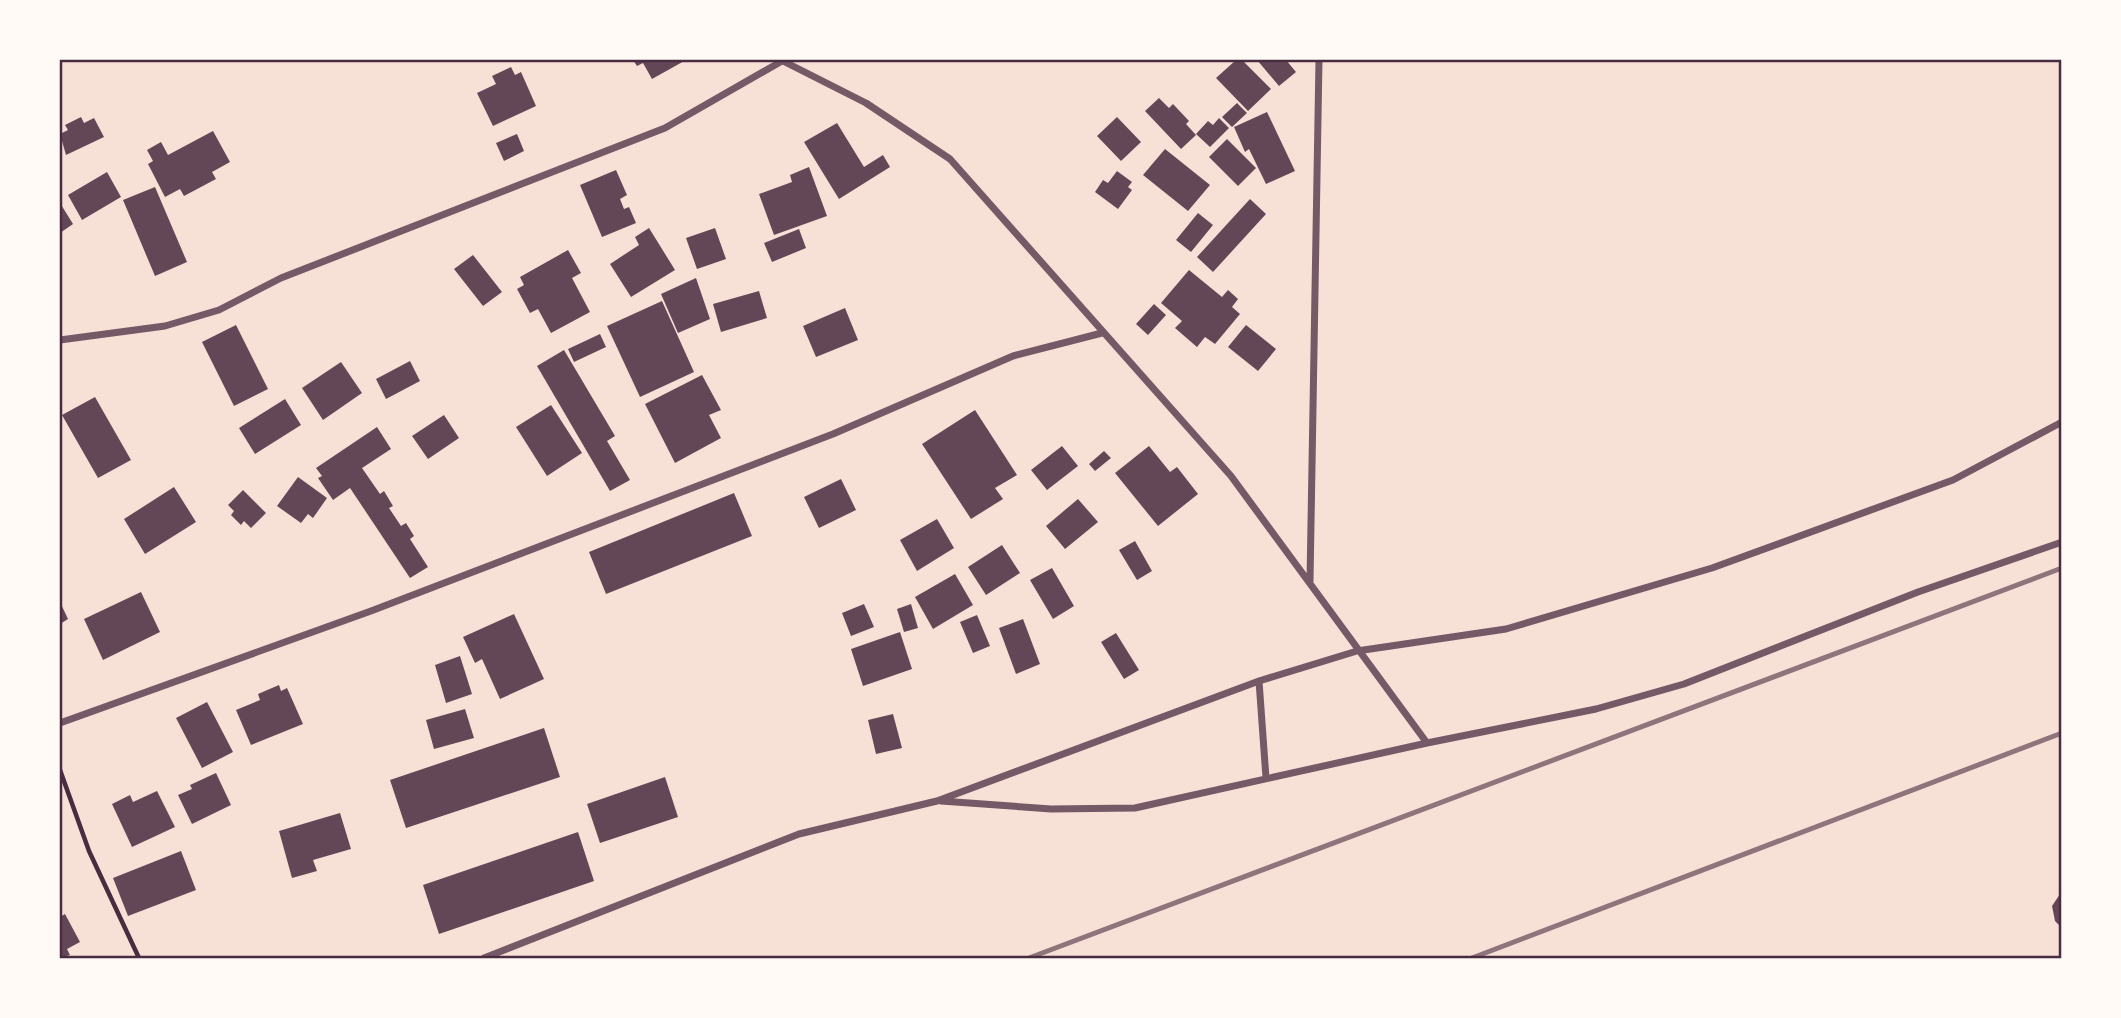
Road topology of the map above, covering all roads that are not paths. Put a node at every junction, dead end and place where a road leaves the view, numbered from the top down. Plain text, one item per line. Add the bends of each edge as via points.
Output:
1 (782, 60) edge
2 (1319, 60) edge
3 (1102, 333) junction
4 (60, 340) edge
5 (2062, 422) edge
6 (2062, 542) edge
7 (1310, 582) junction
8 (1357, 651) junction
9 (1259, 681) junction
10 (60, 723) edge
11 (1427, 743) junction
12 (1266, 778) junction
13 (937, 801) junction
14 (484, 958) edge

1 - 3 street via 866,103 950,159
1 - 4 street via 665,128 281,278 219,310 165,326
2 - 7 street
3 - 7 street via 1231,477
3 - 10 street via 1013,356 833,434 370,611
5 - 8 street via 1953,480 1712,568 1506,629
6 - 11 street via 1918,592 1684,684 1596,709
7 - 8 street
8 - 9 street
8 - 11 street
9 - 12 street
9 - 13 street
11 - 12 street
12 - 13 street via 1135,808 1051,809
13 - 14 street via 799,834

